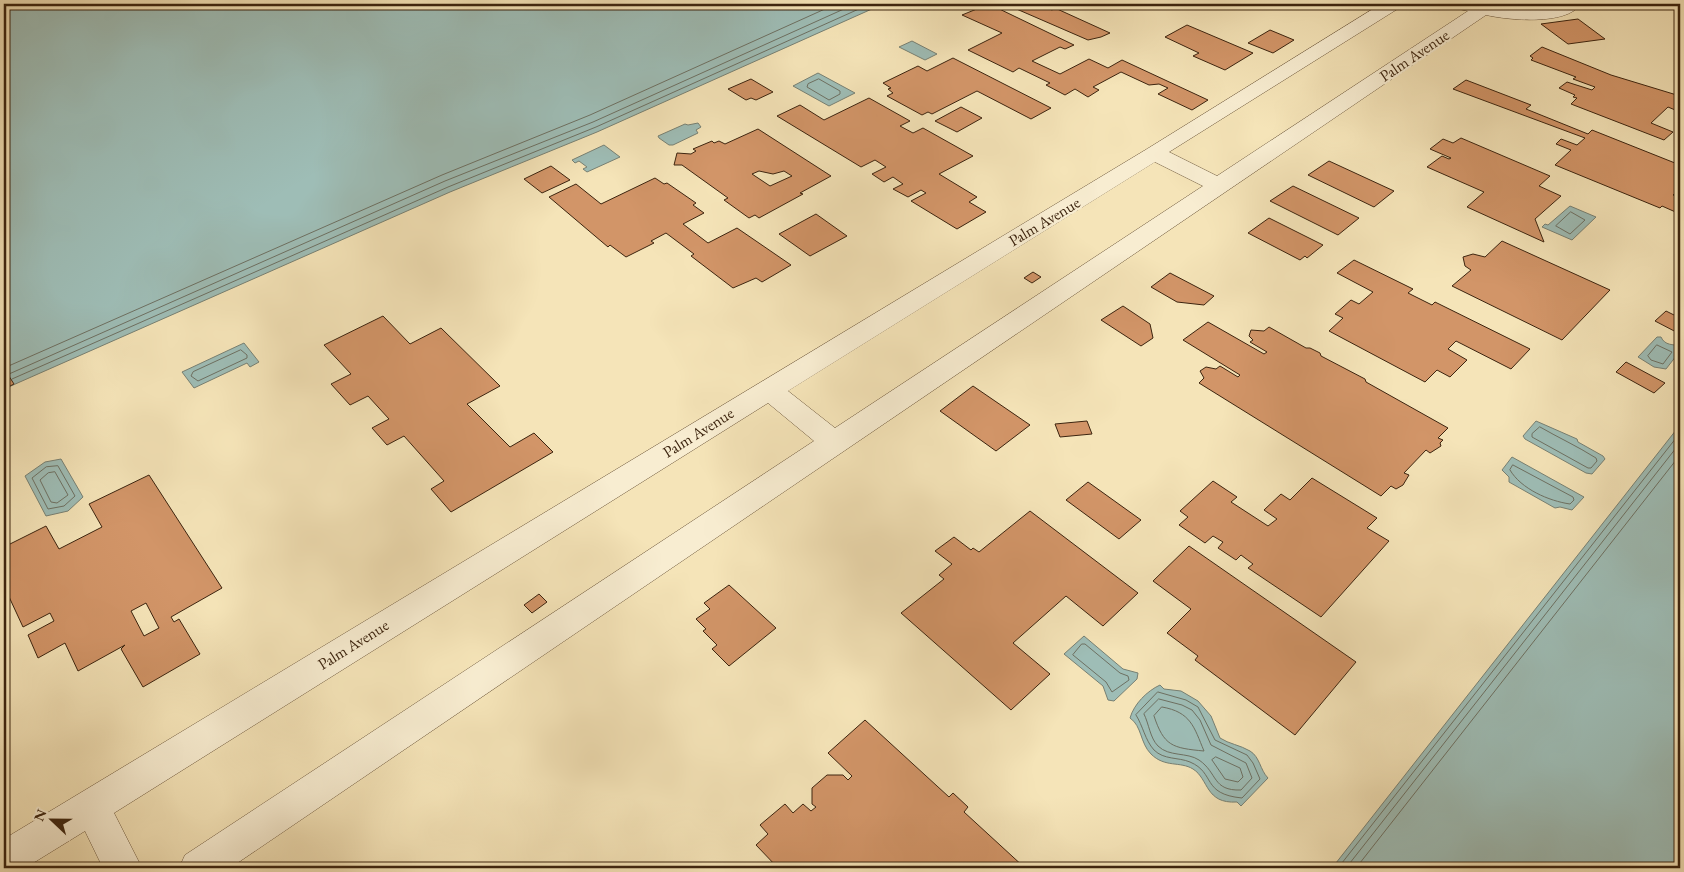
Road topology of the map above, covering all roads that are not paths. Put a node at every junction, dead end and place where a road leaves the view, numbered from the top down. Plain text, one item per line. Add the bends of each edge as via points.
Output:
1 (1393, 4) edge
2 (1572, 4) edge
3 (1471, 7) edge
4 (1154, 153) junction
5 (1218, 185) junction
6 (768, 389) junction
7 (835, 442) junction
8 (90, 806) junction
9 (4, 860) edge
10 (123, 868) edge
11 (198, 868) edge

1 - 4 street, Palm Avenue
2 - 3 street, Palm Avenue via 1541,14 1513,14
3 - 5 street, Palm Avenue
4 - 5 street
4 - 6 street, Palm Avenue
5 - 7 street, Palm Avenue
6 - 7 street
6 - 8 street, Palm Avenue
7 - 11 street, Palm Avenue
8 - 9 street, Palm Avenue
8 - 10 street

